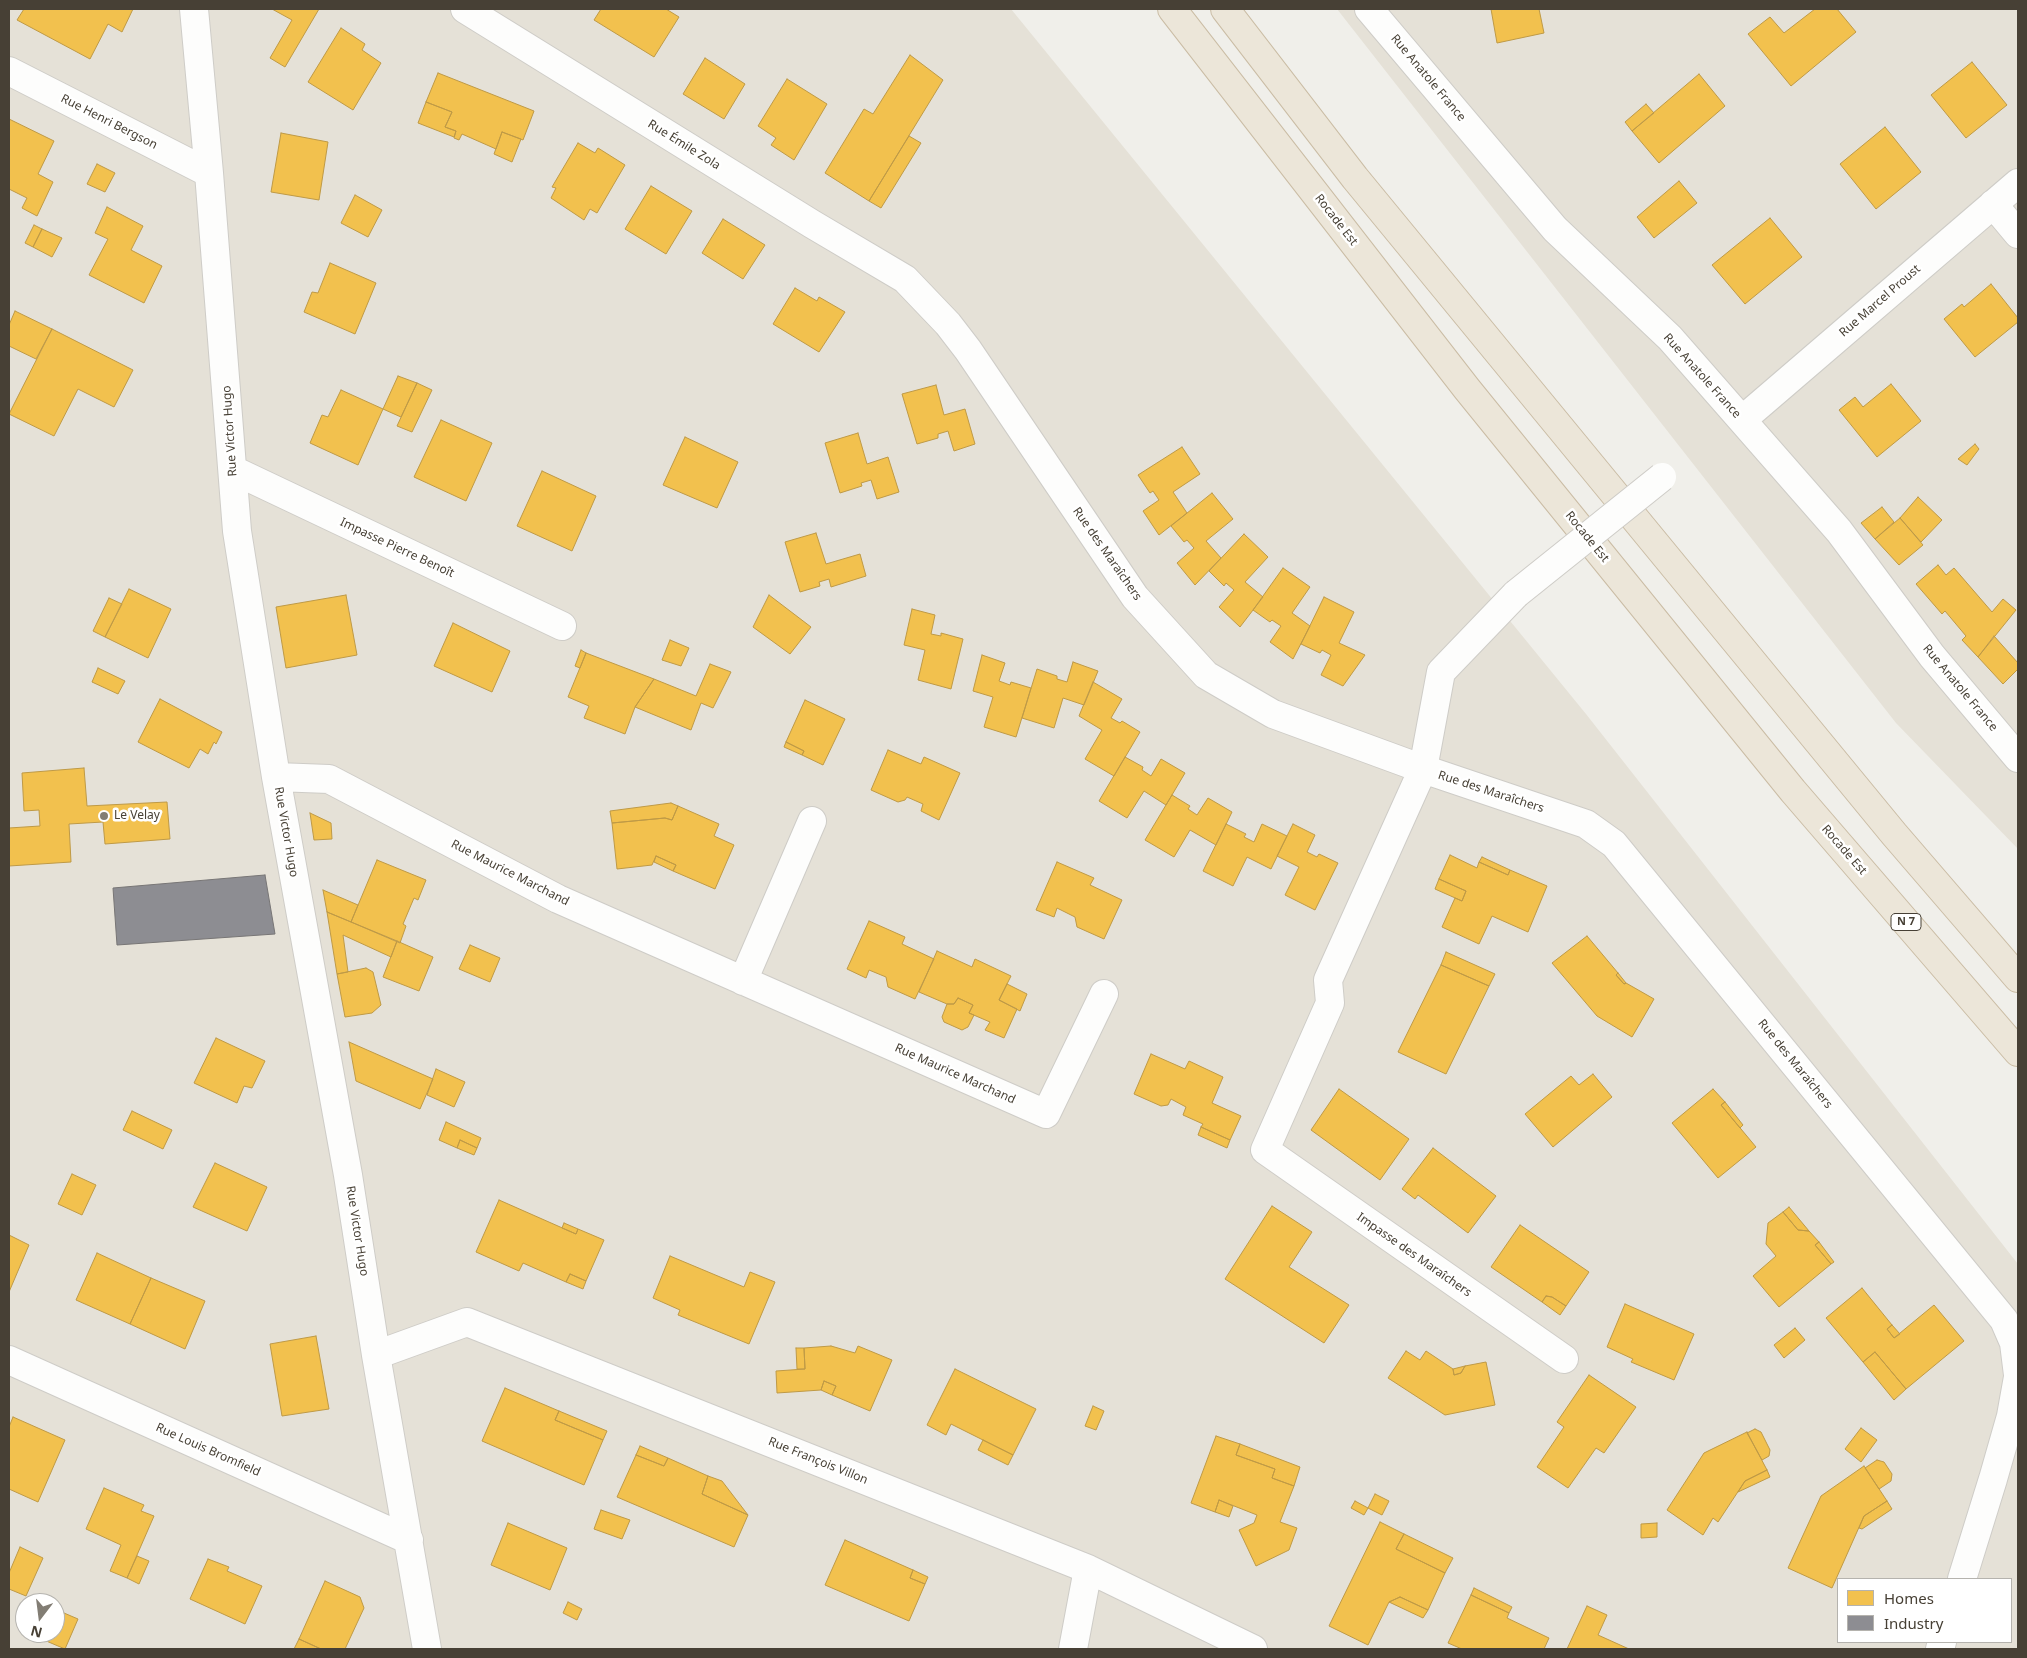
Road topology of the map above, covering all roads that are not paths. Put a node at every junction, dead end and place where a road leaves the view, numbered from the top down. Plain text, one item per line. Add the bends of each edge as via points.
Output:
1 (194, 9) edge
2 (465, 9) edge
3 (1172, 9) edge
4 (1225, 9) edge
5 (1369, 9) edge
6 (9, 71) edge
7 (209, 173) junction
8 (2018, 183) edge
9 (1993, 204) junction
10 (2018, 234) edge
11 (905, 279) joint
12 (1742, 420) junction
13 (233, 470) junction
14 (1662, 477) dead end
15 (562, 626) dead end
16 (2018, 758) edge
17 (1423, 769) junction
18 (276, 777) junction
19 (812, 821) dead end
20 (2018, 978) edge
21 (743, 981) junction
22 (1104, 994) dead end
23 (2018, 1052) edge
24 (376, 1355) junction
25 (1564, 1359) dead end
26 (9, 1360) edge
27 (2018, 1376) edge
28 (409, 1540) junction
29 (1088, 1569) junction
30 (1962, 1578) edge
31 (427, 1649) edge
32 (1073, 1649) edge
33 (1252, 1649) edge

1 - 7 street, Rue Victor Hugo
2 - 11 street, Rue Émile Zola
3 - 23 highway, Rocade Est / N 7 via 1467,389 1794,792
4 - 20 highway via 1355,178 1881,819
5 - 12 street, Rue Anatole France via 1555,228 1670,338
6 - 7 street, Rue Henri Bergson
7 - 13 street, Rue Victor Hugo
8 - 9 street, Rue Marcel Proust
9 - 10 street
9 - 12 street, Rue Marcel Proust
11 - 17 street, Rue des Maraîchers via 968,350 1135,597 1206,675 1273,714
12 - 16 street, Rue Anatole France via 1839,531 1932,656
13 - 15 street, Impasse Pierre Benoît
13 - 18 street, Rue Victor Hugo via 237,531
14 - 17 street, bridge via 1516,594 1441,672
17 - 25 street, Impasse des Maraîchers via 1328,980 1330,1003 1265,1150
17 - 27 street, Rue des Maraîchers via 1586,824 1614,844 2004,1320 2014,1343
18 - 21 street, Rue Maurice Marchand via 329,779 558,900
18 - 24 street, Rue Victor Hugo via 348,1175
19 - 21 street
21 - 22 street, Rue Maurice Marchand via 1046,1114
24 - 28 street, Rue Victor Hugo
24 - 29 street, Rue François Villon via 467,1322
26 - 28 street, Rue Louis Bromfield
27 - 30 street, Rue des Maraîchers via 2011,1416
28 - 31 street, Rue Victor Hugo
29 - 32 street
29 - 33 street, Rue François Villon

